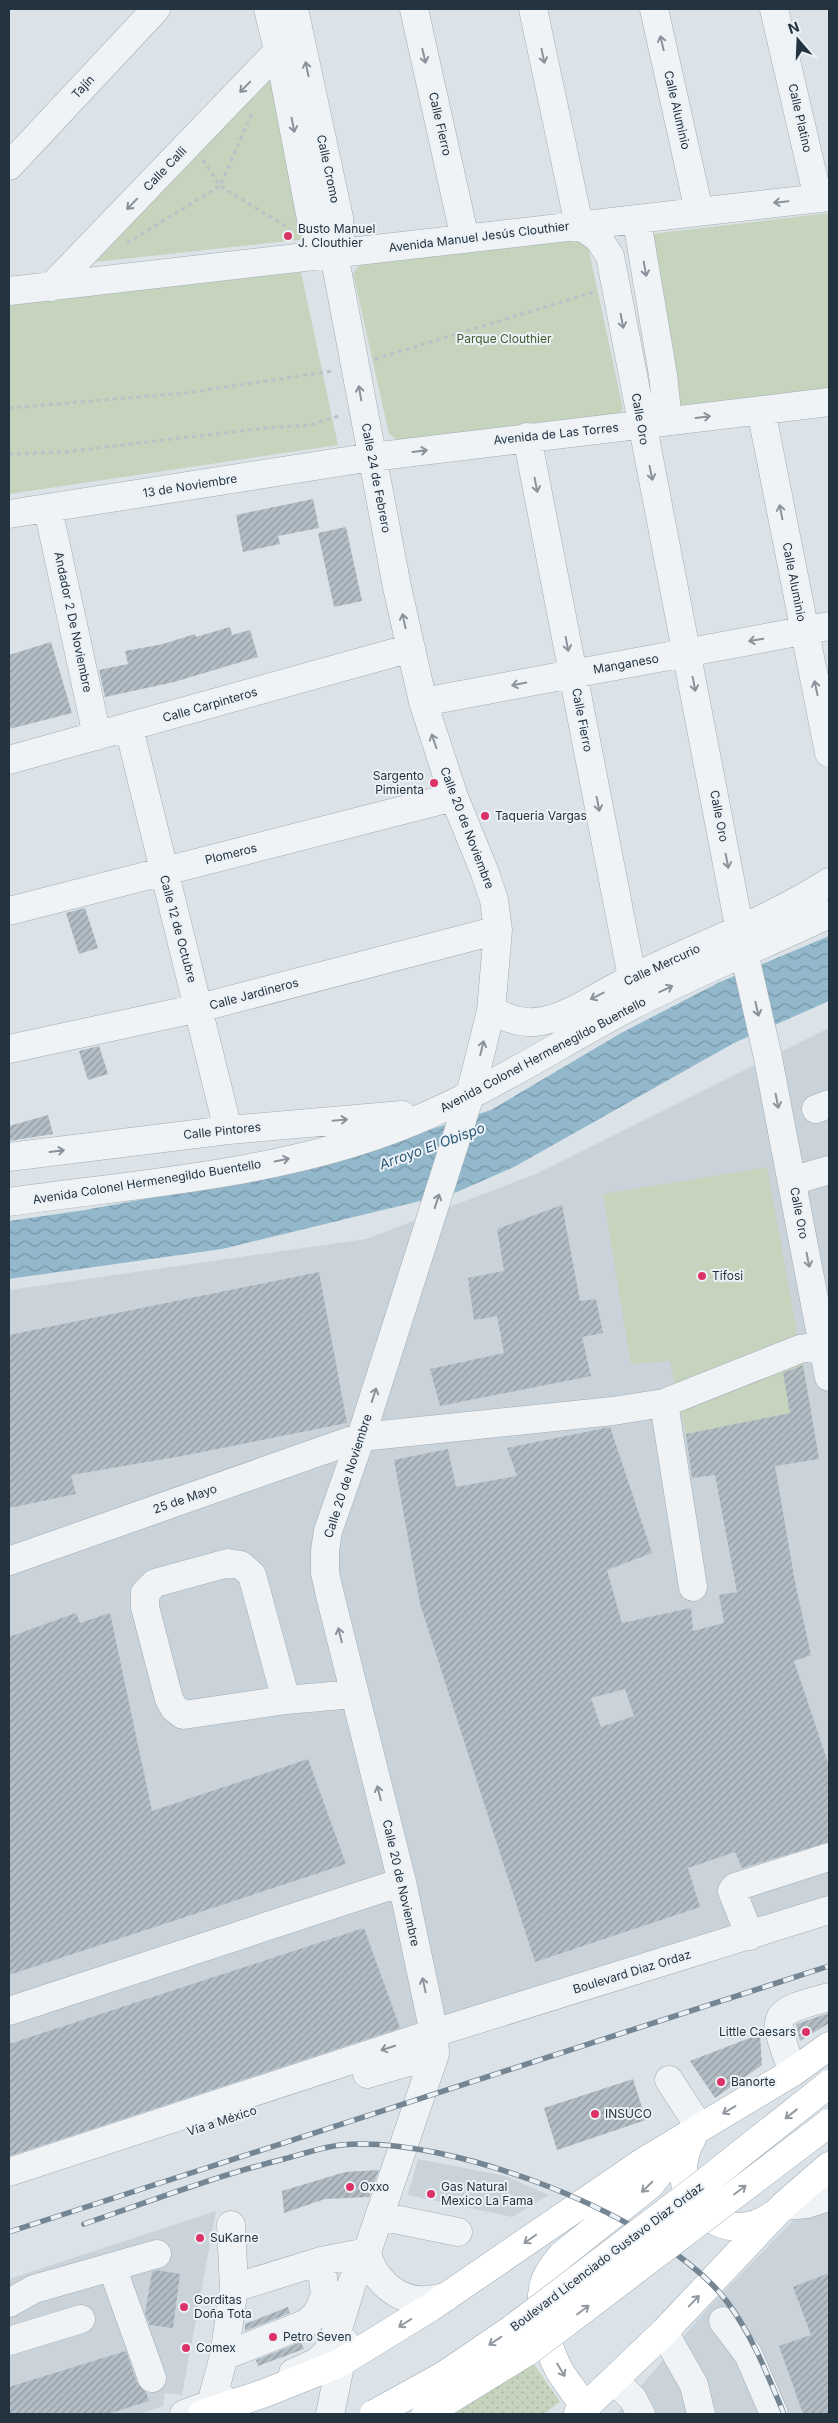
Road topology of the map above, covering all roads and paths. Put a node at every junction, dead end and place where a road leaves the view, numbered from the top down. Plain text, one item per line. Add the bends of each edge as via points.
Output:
1 (156, 9) edge
2 (268, 9) edge
3 (294, 9) edge
4 (414, 9) edge
5 (533, 9) edge
6 (654, 9) edge
7 (774, 9) edge
8 (278, 52) junction
9 (255, 105) dead end
10 (194, 140) junction
11 (9, 166) edge
12 (220, 186) junction
13 (824, 197) edge
14 (699, 211) junction
15 (643, 219) junction
16 (579, 225) junction
17 (466, 239) junction
18 (120, 247) dead end
19 (327, 255) junction
20 (610, 256) junction
21 (616, 286) junction
22 (51, 287) junction
23 (9, 291) edge
24 (355, 364) junction
25 (829, 402) edge
26 (9, 408) edge
27 (363, 409) junction
28 (761, 410) junction
29 (668, 422) junction
30 (641, 425) junction
31 (527, 437) junction
32 (9, 454) edge
33 (372, 457) junction
34 (48, 509) junction
35 (9, 514) edge
36 (817, 629) edge
37 (410, 648) junction
38 (688, 653) junction
39 (573, 673) junction
40 (423, 702) junction
41 (129, 728) junction
42 (98, 736) junction
43 (829, 753) edge
44 (9, 760) edge
45 (454, 797) junction
46 (163, 872) junction
47 (829, 882) edge
48 (9, 911) edge
49 (813, 913) edge
50 (498, 930) junction
51 (744, 949) junction
52 (635, 990) junction
53 (199, 1008) junction
54 (491, 1011) junction
55 (9, 1049) edge
56 (470, 1095) junction
57 (437, 1112) junction
58 (228, 1130) junction
59 (9, 1157) edge
60 (829, 1170) edge
61 (792, 1181) junction
62 (9, 1202) edge
63 (824, 1345) junction
64 (829, 1377) edge
65 (664, 1403) junction
66 (361, 1436) junction
67 (9, 1560) edge
68 (693, 1587) dead end
69 (354, 1694) junction
70 (286, 1700) junction
71 (829, 1857) edge
72 (402, 1882) junction
73 (829, 1910) edge
74 (750, 1936) junction
75 (829, 1997) edge
76 (9, 2011) edge
77 (434, 2043) junction
78 (829, 2046) edge
79 (793, 2072) junction
80 (669, 2080) dead end
81 (829, 2084) edge
82 (829, 2123) edge
83 (695, 2131) junction
84 (829, 2166) edge
85 (9, 2172) edge
86 (9, 2188) edge
87 (829, 2197) edge
88 (783, 2206) junction
89 (379, 2216) junction
90 (231, 2225) dead end
91 (458, 2232) dead end
92 (157, 2254) dead end
93 (367, 2254) junction
94 (321, 2261) junction
95 (112, 2267) junction
96 (234, 2288) junction
97 (446, 2297) junction
98 (9, 2303) edge
99 (81, 2318) dead end
100 (723, 2322) dead end
101 (664, 2332) junction
102 (9, 2341) edge
103 (224, 2356) junction
104 (340, 2363) junction
105 (152, 2378) dead end
106 (615, 2381) junction
107 (211, 2411) edge
108 (583, 2412) edge
109 (184, 2414) edge
110 (330, 2414) edge
111 (374, 2414) edge
112 (426, 2414) edge
113 (641, 2414) edge
114 (701, 2414) edge
115 (774, 2414) edge

1 - 11 street, Tajín
2 - 8 street, Calle Cromo
19 -> 3 street, Calle Cromo via 340,238 339,218
4 -> 17 street, Calle Fierro
5 -> 16 street
14 -> 6 street, Calle Aluminio
7 - 13 street, Calle Platino
8 -> 10 street, Calle Calli
8 -> 19 street, Calle Cromo via 312,224
9 - 12 path
10 - 12 path via 206,168
10 -> 22 street, Calle Calli
12 - 18 path
12 - 19 path
13 -> 14 street, Avenida Manuel Jesús Clouthier
14 - 15 street, Avenida Manuel Jesús Clouthier
15 - 16 street, Avenida Manuel Jesús Clouthier
15 - 20 street via 618,232
15 -> 29 street
16 - 17 street, Avenida Manuel Jesús Clouthier
16 - 20 street via 598,238
17 - 19 street, Avenida Manuel Jesús Clouthier
19 - 22 street, Avenida Manuel Jesús Clouthier
19 - 24 street, Calle 24 de Febrero
20 - 21 street, Calle Oro
21 - 24 path
21 -> 30 street, Calle Oro
22 - 23 street, Avenida Manuel Jesús Clouthier
24 - 26 path via 327,373 185,393
27 -> 24 street, Calle 24 de Febrero
25 - 28 street, Avenida de Las Torres
27 - 32 path via 310,425 64,452
27 - 33 street, Calle 24 de Febrero
29 -> 28 street, Avenida de Las Torres
36 -> 28 street, Calle Aluminio
29 - 30 street, Avenida de Las Torres
30 - 31 street, Avenida de Las Torres
30 -> 38 street, Calle Oro
33 -> 31 street, Avenida de Las Torres
31 -> 39 street, Calle Fierro
33 - 34 street, 13 de Noviembre
37 -> 33 street, Calle 24 de Febrero
34 - 35 street, 13 de Noviembre
34 - 42 street, Andador 2 De Noviembre
36 -> 38 street, Manganeso
43 -> 36 street, Calle Aluminio
37 - 40 street, Calle 24 de Febrero
37 - 41 street, Calle Carpinteros
38 - 39 street, Manganeso
38 -> 51 street, Calle Oro
39 -> 40 street, Manganeso
39 -> 52 street, Calle Fierro
45 -> 40 street, Calle 20 de Noviembre
41 - 42 street, Calle Carpinteros
41 - 46 street, Calle 12 de Octubre
42 - 44 street, Calle Carpinteros
45 - 46 street, Plomeros
45 - 50 street, Calle 20 de Noviembre via 494,900
46 - 48 street, Plomeros
46 - 53 street, Calle 12 de Octubre
47 - 49 street, Calle Mercurio
49 - 51 street, Calle Mercurio
50 - 53 street, Calle Jardineros
50 - 54 street, Calle 20 de Noviembre
51 - 52 street, Calle Mercurio
51 -> 61 street, Calle Oro
52 -> 54 street, Calle Mercurio via 552,1019 522,1022
52 - 56 street, Avenida Colonel Hermenegildo Buentello
53 - 55 street, Calle Jardineros
53 - 58 street, Calle 12 de Octubre
56 -> 54 street, Calle 20 de Noviembre
56 - 57 street, Avenida Colonel Hermenegildo Buentello
66 -> 56 street, Calle 20 de Noviembre
58 -> 57 street, Calle Pintores
62 -> 57 street, Avenida Colonel Hermenegildo Buentello via 239,1170 345,1145
59 -> 58 street, Calle Pintores
60 - 61 street
61 -> 63 street, Calle Oro
63 - 64 street, Calle Oro
63 - 65 street, 25 de Mayo via 800,1349
65 - 66 street, 25 de Mayo
65 - 68 street
66 - 67 street, 25 de Mayo
69 -> 66 street, Calle 20 de Noviembre via 325,1573 325,1551 328,1531
69 - 70 street
72 -> 69 street, Calle 20 de Noviembre
70 - 70 street via 182,1715 168,1699 145,1593 155,1583 228,1563 241,1565 252,1575
71 - 74 street via 735,1887 732,1891
72 - 76 street
77 -> 72 street, Calle 20 de Noviembre
73 - 74 street, Boulevard Diaz Ordaz
74 - 77 street, Boulevard Diaz Ordaz
75 - 79 street via 782,2012 779,2019 782,2041
77 -> 85 street
77 - 86 street, Vía a México
77 - 89 street, Calle 20 de Noviembre via 404,2147
78 - 79 main road
79 -> 83 main road
80 - 83 street
81 -> 111 main road, Boulevard Licenciado Gustavo Díaz Ordaz, bridge via 512,2329 443,2376
112 -> 82 main road, bridge via 530,2350
83 - 88 main road via 683,2167 684,2182 699,2210 726,2225 742,2226 772,2216
83 -> 97 main road via 583,2202
83 -> 108 main road via 650,2185 562,2255 544,2284 543,2314 554,2358
84 - 88 main road
87 - 88 street via 807,2204
101 -> 88 main road
89 - 91 street
89 - 93 street, Calle 20 de Noviembre
90 - 96 street
92 - 95 street
93 - 94 street
93 - 97 street via 373,2272 387,2287 405,2297 425,2300
93 - 104 street, Calle 20 de Noviembre
93 - 107 street, Calle 20 de Noviembre via 352,2284 327,2353 316,2362
94 - 96 street
94 - 103 street via 325,2296 317,2314 305,2324
95 - 98 street via 34,2289
95 - 105 street
96 - 103 street
97 -> 104 main road
99 - 102 street
100 - 115 street via 748,2354
101 - 106 main road
101 - 114 street via 694,2385
103 - 107 street
104 - 107 main road via 265,2394
104 - 110 street, Calle 20 de Noviembre
106 - 108 main road
106 - 113 street via 633,2399
107 - 109 street, Calle 20 de Noviembre

